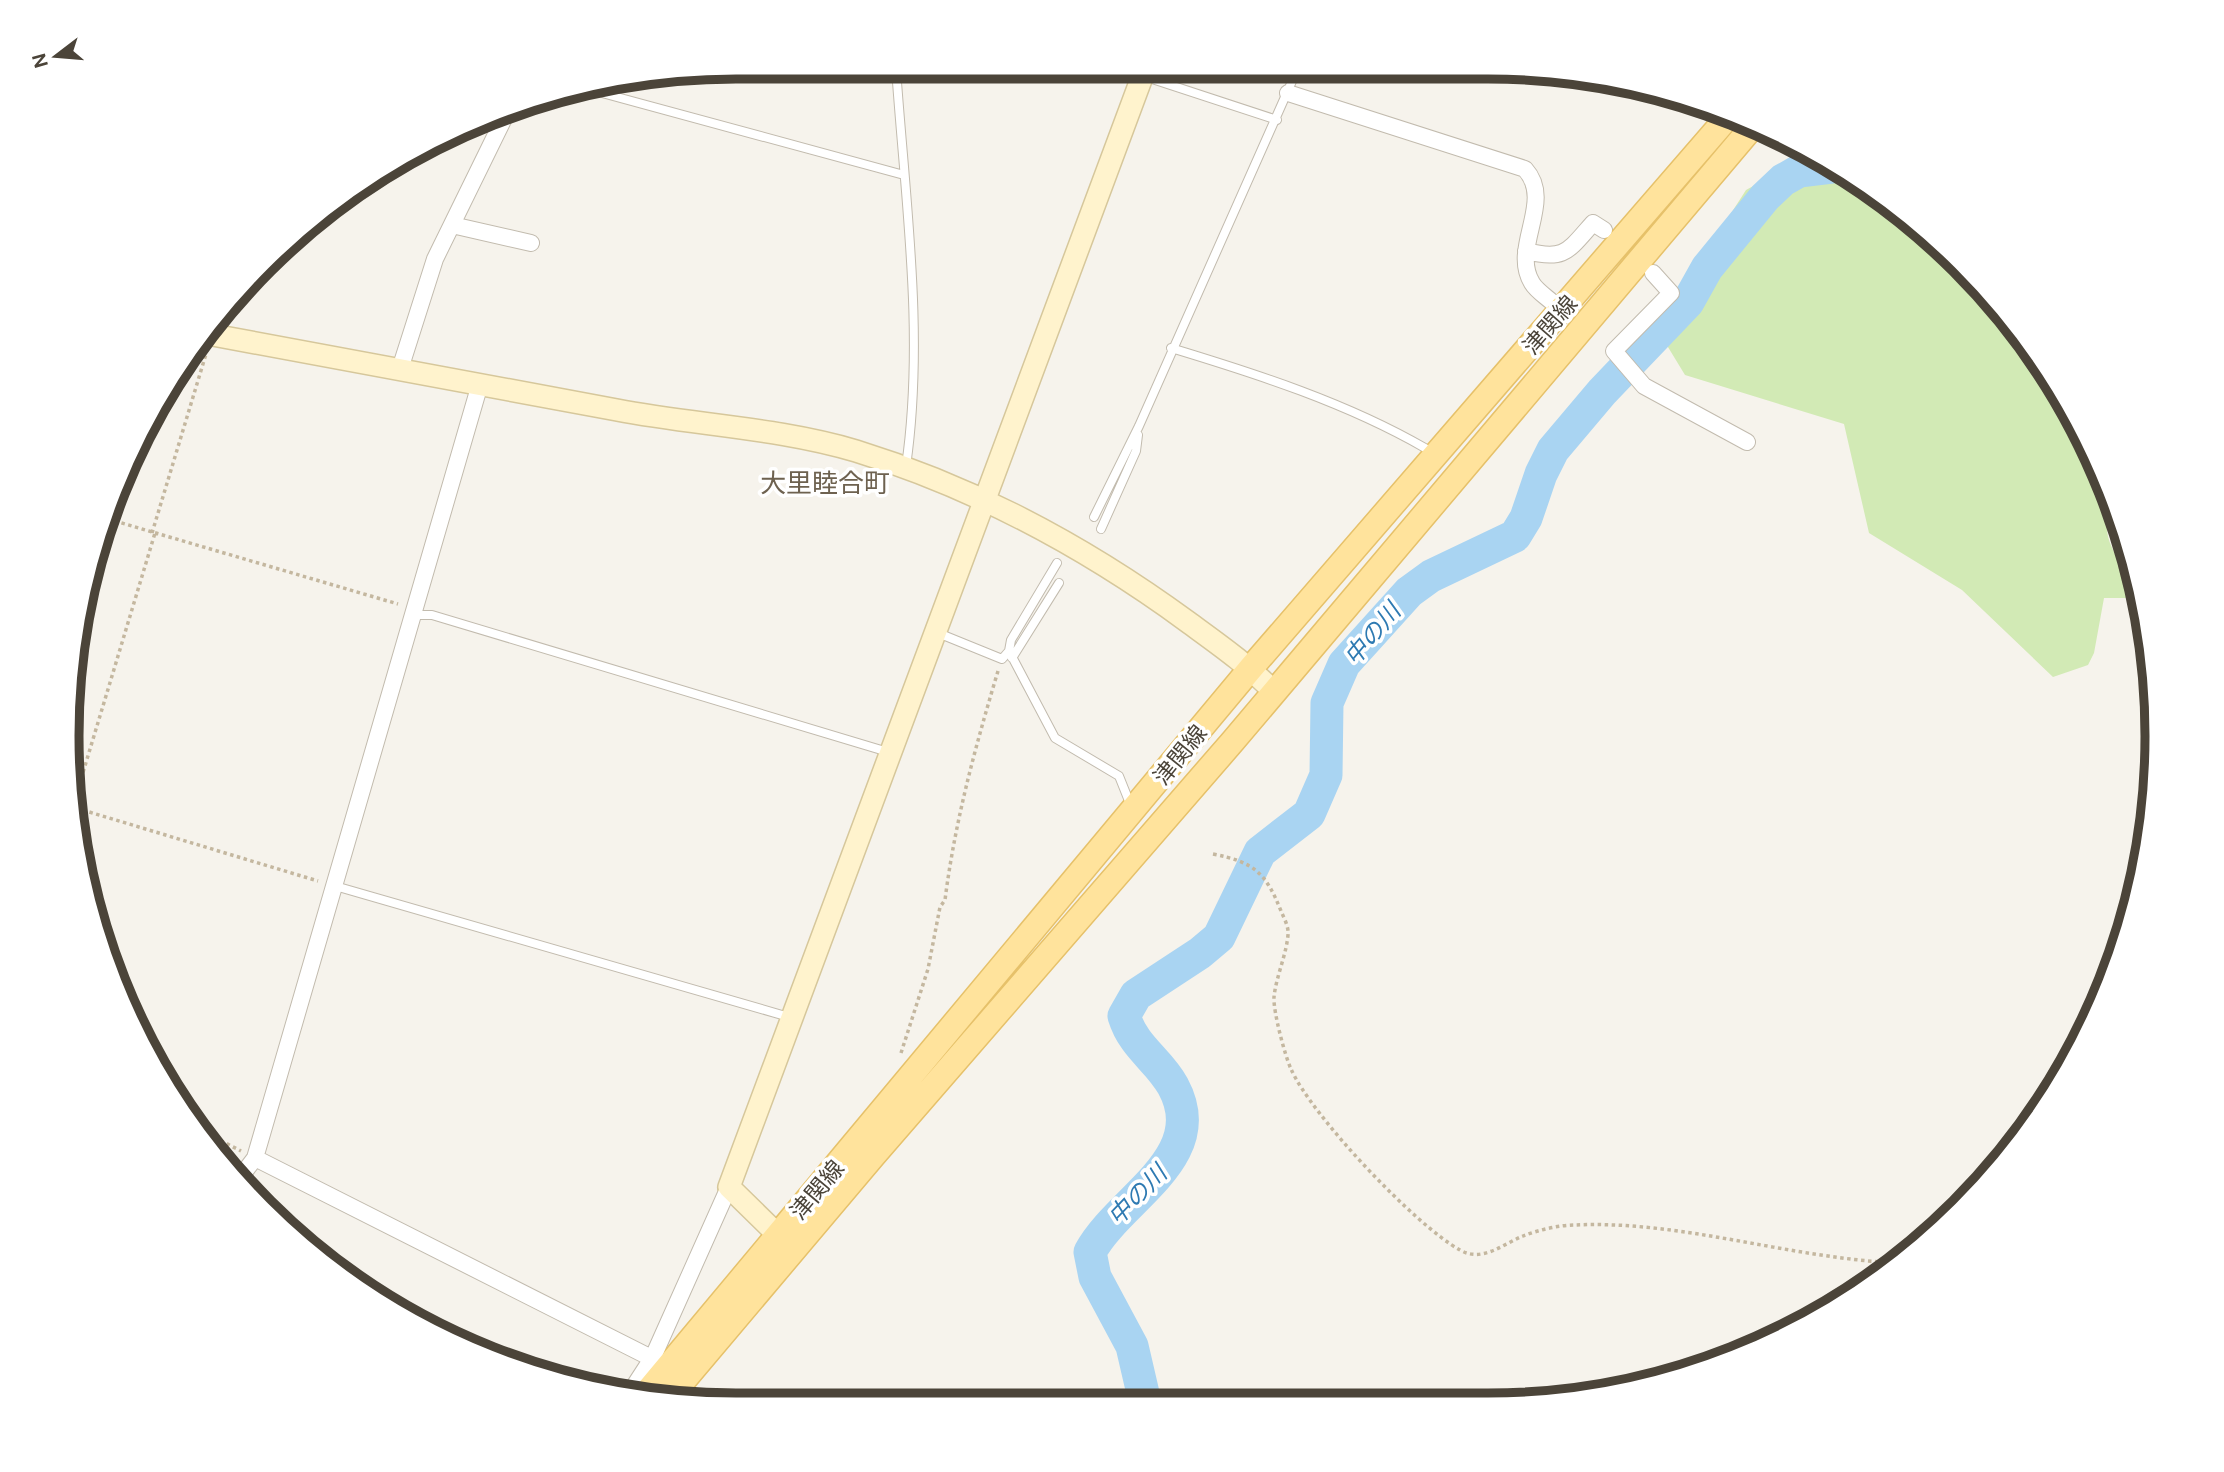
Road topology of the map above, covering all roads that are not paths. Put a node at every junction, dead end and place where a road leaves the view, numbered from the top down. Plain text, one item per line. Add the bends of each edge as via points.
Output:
1 (897, 79) edge
2 (1142, 79) edge
3 (1161, 79) edge
4 (1293, 79) edge
5 (601, 93) edge
6 (1288, 93) junction
7 (1277, 120) junction
8 (502, 122) edge
9 (1723, 123) edge
10 (1748, 132) edge
11 (904, 175) junction
12 (452, 225) junction
13 (1604, 230) dead end
14 (531, 243) dead end
15 (1526, 251) junction
16 (1653, 273) dead end
17 (1552, 302) dead end
18 (215, 336) edge
19 (1171, 348) junction
20 (400, 369) junction
21 (480, 384) junction
22 (1139, 426) junction
23 (1747, 442) dead end
24 (1426, 448) dead end
25 (905, 470) junction
26 (987, 500) junction
27 (1094, 517) dead end
28 (1101, 529) dead end
29 (1056, 563) dead end
30 (1059, 583) dead end
31 (416, 612) junction
32 (935, 632) junction
33 (1010, 655) junction
34 (1251, 668) junction
35 (1273, 691) junction
36 (891, 753) junction
37 (1133, 812) junction
38 (335, 886) junction
39 (794, 1017) junction
40 (255, 1158) junction
41 (244, 1172) edge
42 (729, 1188) junction
43 (778, 1236) junction
44 (668, 1366) junction
45 (640, 1386) edge
46 (650, 1388) edge
47 (667, 1390) edge

1 - 11 lane
2 - 26 street
3 - 7 lane
4 - 6 lane
5 - 11 lane
6 - 7 lane
6 - 15 street via 1525,169 1534,185 1536,203
7 - 19 lane
8 - 12 street
9 - 34 main road, 津関線
10 - 35 main road, 津関線
11 - 25 lane via 913,358
12 - 14 street
12 - 20 street via 435,260
13 - 15 street via 1593,223 1558,256
15 - 17 street via 1533,286
16 - 23 street via 1671,293 1614,351 1634,378 1659,396
18 - 20 street
19 - 22 lane
19 - 24 lane via 1315,397
20 - 21 street
21 - 25 street via 842,448
21 - 31 street
22 - 27 lane
22 - 28 lane via 1136,451
25 - 26 street
26 - 32 street
26 - 34 street via 1147,592
29 - 33 lane via 1011,640
30 - 33 lane
31 - 36 lane
31 - 38 street
32 - 33 lane via 1002,659
32 - 36 street
33 - 37 lane via 1055,738 1119,776
34 - 35 street
34 - 37 main road, 津関線
35 - 44 main road, 津関線
36 - 39 street
37 - 43 main road, 津関線
38 - 39 lane
38 - 40 street
39 - 42 street
40 - 41 street
40 - 44 street
42 - 43 street
42 - 44 street
43 - 44 main road, 津関線
44 - 45 street
44 - 46 main road, 津関線
44 - 47 main road, 津関線

